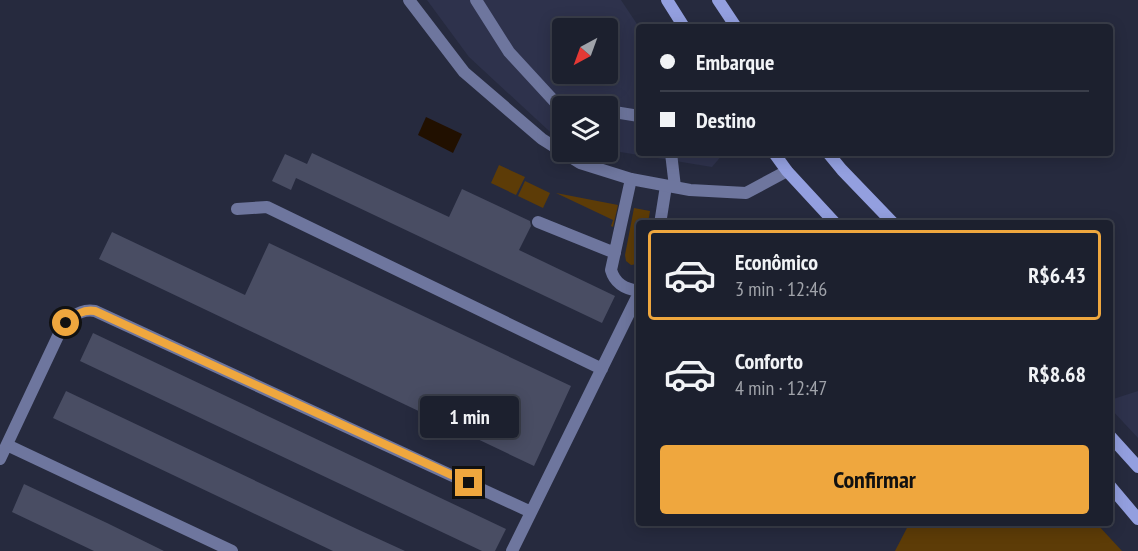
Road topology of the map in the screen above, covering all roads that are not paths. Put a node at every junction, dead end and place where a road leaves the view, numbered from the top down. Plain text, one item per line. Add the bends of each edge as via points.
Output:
1 (409, 0) edge
2 (476, 0) edge
3 (668, 0) edge
4 (718, 0) edge
5 (682, 24) edge
6 (734, 24) edge
7 (552, 99) edge
8 (618, 113) edge
9 (636, 116) edge
10 (671, 156) edge
11 (776, 156) edge
12 (830, 156) edge
13 (787, 171) junction
14 (631, 179) junction
15 (671, 187) junction
16 (237, 209) dead end
17 (661, 220) edge
18 (832, 220) edge
19 (890, 220) edge
20 (538, 222) dead end
21 (615, 253) junction
22 (636, 291) edge
23 (636, 298) edge
24 (602, 369) junction
25 (1113, 439) edge
26 (7, 445) junction
27 (0, 459) edge
28 (1138, 467) edge
29 (1113, 490) edge
30 (531, 512) junction
31 (1138, 519) edge
32 (232, 551) edge
33 (512, 551) edge

1 - 14 street via 464,72 542,139 580,163
2 - 7 street via 509,52
3 - 5 main road
4 - 6 main road
8 - 9 street
10 - 15 street
11 - 13 main road
12 - 19 main road
13 - 15 street via 746,193
13 - 18 main road
14 - 15 street
14 - 21 street
15 - 17 street
16 - 24 street via 267,207
20 - 21 street
21 - 22 street via 611,270 616,281
23 - 24 street
24 - 30 street
25 - 28 main road
26 - 27 street
26 - 30 street via 58,336 73,316 89,310
26 - 32 street
29 - 31 main road
30 - 33 street

